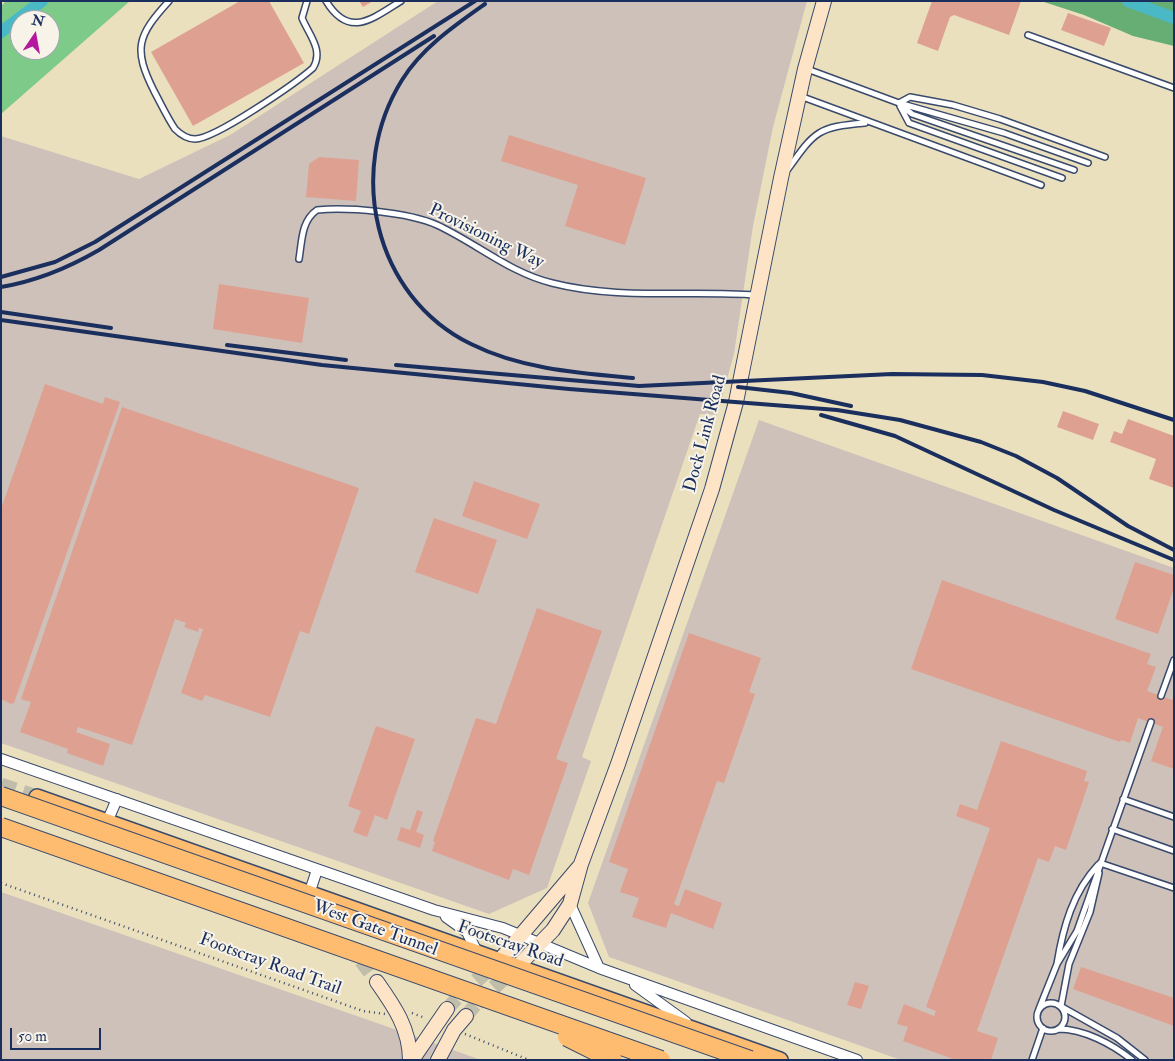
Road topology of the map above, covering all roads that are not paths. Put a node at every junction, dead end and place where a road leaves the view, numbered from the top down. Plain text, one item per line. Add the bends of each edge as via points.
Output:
1 (169, 1) edge
2 (307, 1) edge
3 (326, 1) edge
4 (401, 1) edge
5 (824, 1) edge
6 (1028, 34) dead end
7 (805, 69) junction
8 (1174, 88) edge
9 (799, 96) junction
10 (899, 103) junction
11 (868, 123) junction
12 (1105, 157) dead end
13 (1088, 163) dead end
14 (1074, 170) dead end
15 (781, 178) junction
16 (1062, 178) dead end
17 (1041, 185) dead end
18 (299, 259) dead end
19 (757, 295) junction
20 (1174, 660) edge
21 (1161, 696) dead end
22 (1151, 722) dead end
23 (1, 759) edge
24 (1, 796) edge
25 (37, 797) tunnel mouth
26 (117, 799) junction
27 (1123, 799) junction
28 (1174, 817) edge
29 (107, 822) junction
30 (1, 827) edge
31 (1112, 829) junction
32 (1174, 851) edge
33 (1100, 862) junction
34 (581, 864) junction
35 (317, 870) junction
36 (1174, 888) edge
37 (309, 894) junction
38 (570, 904) junction
39 (434, 910) junction
40 (522, 935) junction
41 (541, 943) junction
42 (478, 955) junction
43 (498, 961) junction
44 (1057, 964) junction
45 (517, 967) junction
46 (599, 968) junction
47 (624, 977) junction
48 (377, 982) tunnel mouth
49 (496, 1003) junction
50 (1062, 1007) junction
51 (447, 1009) tunnel mouth
52 (1039, 1009) junction
53 (466, 1016) tunnel mouth
54 (1043, 1028) junction
55 (1058, 1030) junction
56 (698, 1031) junction
57 (842, 1058) edge
58 (411, 1060) edge
59 (438, 1060) edge
60 (613, 1060) edge
61 (662, 1060) edge
62 (750, 1060) edge
63 (780, 1060) edge
64 (858, 1060) edge
65 (1032, 1060) edge
66 (1132, 1060) edge
67 (1144, 1060) edge

1 - 2 lane via 143,38 141,62 175,129 195,139 216,132 313,68 317,48 302,18
3 - 4 lane via 337,17 352,23 368,20
5 - 7 main road, Dock Link Road
6 - 8 lane
7 - 9 main road, Dock Link Road
7 - 10 lane
9 - 11 lane
9 - 15 main road, Dock Link Road
10 - 12 lane via 910,97 969,109
10 - 13 lane via 1004,133
10 - 14 lane via 912,114
10 - 16 lane via 909,123
11 - 15 lane via 838,125 822,130 810,138
11 - 17 lane
15 - 19 main road, Dock Link Road
18 - 19 lane, Provisioning Way via 307,219 317,210 375,212 437,225 519,271 562,286 645,293
19 - 34 main road, Dock Link Road via 736,402 712,489
20 - 21 lane
22 - 27 lane
23 - 26 street, Footscray Road
24 - 62 highway, West Gate Tunnel, bridge
25 - 29 main road, Footscray Road
26 - 29 street
26 - 35 street, Footscray Road
27 - 28 lane
27 - 31 lane
29 - 37 main road, Footscray Road
30 - 49 highway, West Gate Tunnel, bridge
31 - 32 lane
31 - 33 lane
33 - 36 lane
33 - 44 lane via 1077,931
33 - 44 lane via 1076,896
33 - 50 lane via 1090,912 1069,964
34 - 38 main road, Dock Link Road
34 - 40 main road, Dock Link Road
35 - 37 street
35 - 39 street, Footscray Road
37 - 42 main road, Footscray Road
38 - 41 main road, Dock Link Road
38 - 46 street
39 - 40 street, Footscray Road
39 - 42 street via 467,932
40 - 41 street, Footscray Road
40 - 43 main road, Dock Link Road
41 - 45 main road, Dock Link Road
41 - 46 street, Footscray Road
42 - 43 main road, Footscray Road
43 - 45 main road, Footscray Road
44 - 52 lane
45 - 56 main road, Footscray Road
46 - 47 street, Footscray Road
47 - 56 street, Footscray Road
47 - 57 street, Footscray Road
48 - 58 main road via 397,1012 408,1037
49 - 60 highway, bridge
49 - 61 highway, West Gate Tunnel, bridge
50 - 52 lane via 1050,1002
50 - 55 lane via 1065,1019
50 - 67 lane via 1117,1038
51 - 58 main road
52 - 54 lane via 1037,1018
53 - 59 main road via 454,1030
54 - 55 lane
54 - 65 lane
55 - 66 lane via 1075,1031 1098,1039
56 - 63 main road, Footscray Road
57 - 64 street, Footscray Road

